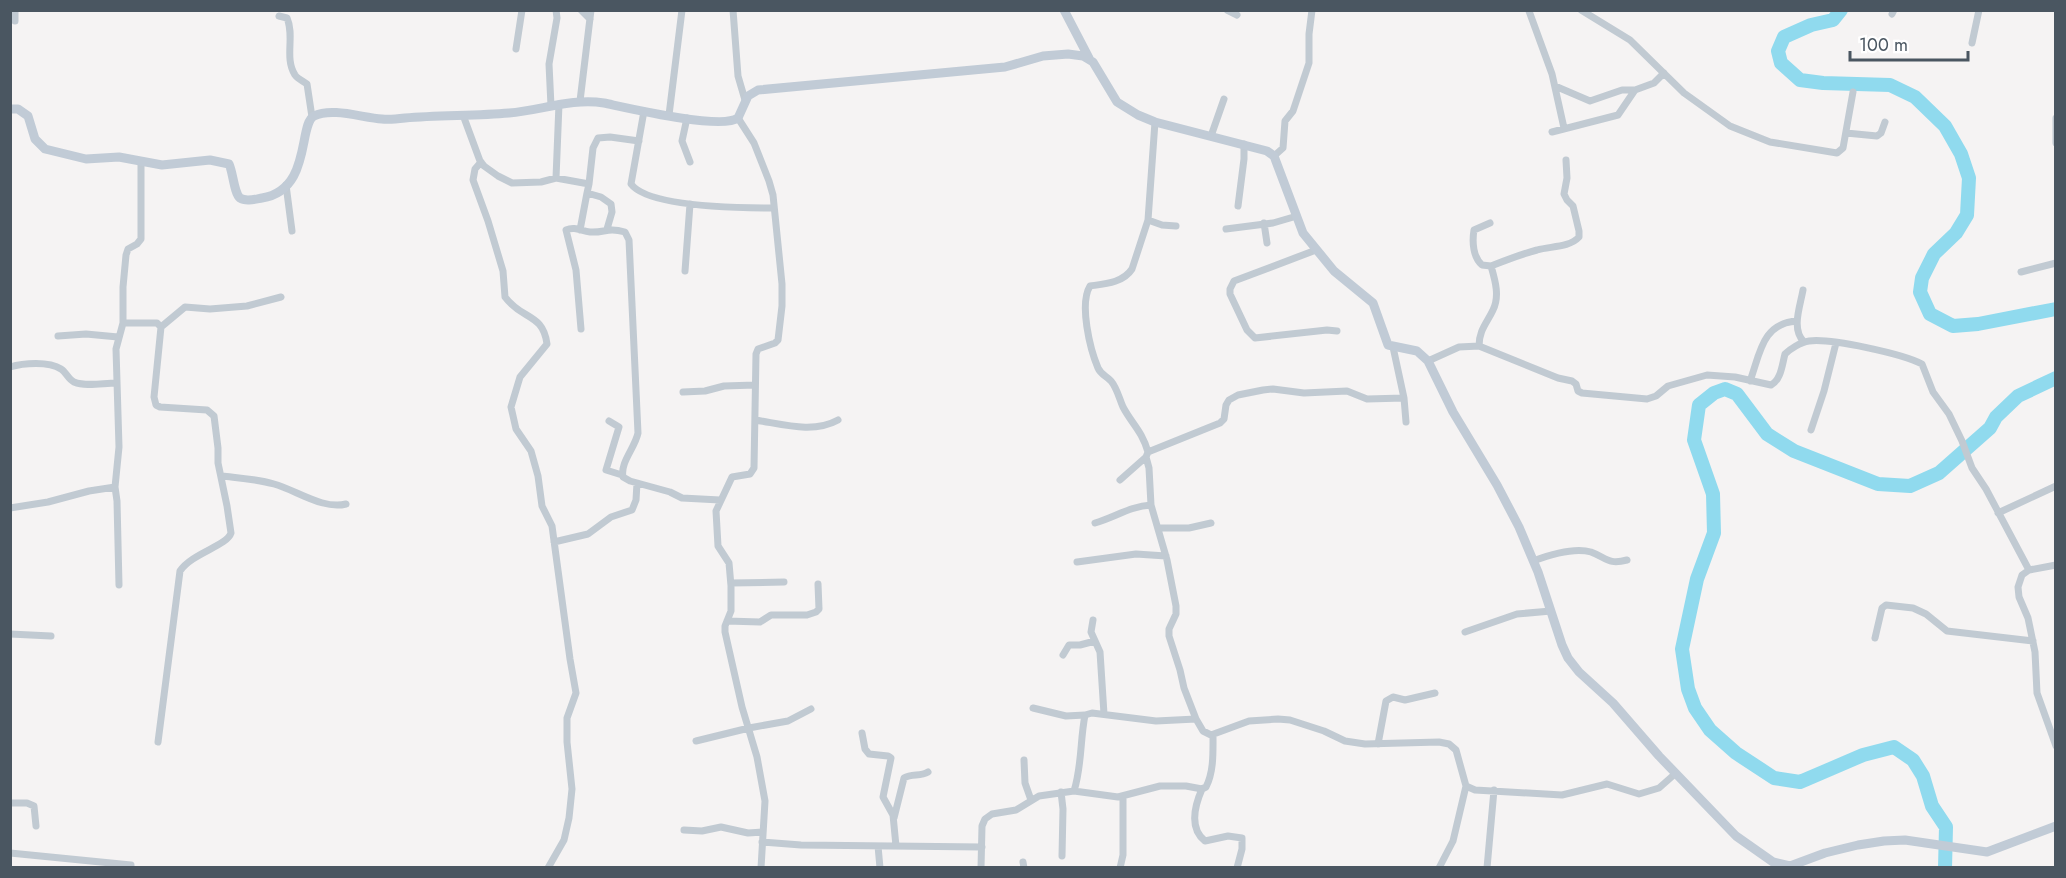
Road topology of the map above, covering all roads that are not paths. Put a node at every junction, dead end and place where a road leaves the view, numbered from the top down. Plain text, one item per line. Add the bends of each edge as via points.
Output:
1 (15, 10) edge
2 (522, 10) edge
3 (556, 10) edge
4 (581, 10) edge
5 (591, 10) edge
6 (682, 10) edge
7 (733, 10) edge
8 (1064, 10) edge
9 (1227, 10) edge
10 (1312, 10) edge
11 (1979, 10) edge
12 (1528, 11) edge
13 (1583, 12) edge
14 (1237, 15) dead end
15 (279, 16) dead end
16 (590, 19) junction
17 (15, 21) dead end
18 (1972, 43) dead end
19 (516, 49) dead end
20 (1089, 58) junction
21 (1665, 74) junction
22 (1555, 86) junction
23 (1635, 90) junction
24 (1853, 92) dead end
25 (1224, 99) dead end
26 (745, 100) junction
27 (580, 102) junction
28 (555, 105) junction
29 (10, 109) edge
30 (644, 111) junction
31 (463, 115) junction
32 (669, 115) junction
33 (312, 117) junction
34 (687, 118) junction
35 (738, 118) junction
36 (2055, 118) edge
37 (1155, 122) junction
38 (1885, 122) dead end
39 (1564, 128) junction
40 (1552, 132) dead end
41 (1846, 133) junction
42 (1211, 136) junction
43 (639, 141) junction
44 (2055, 143) edge
45 (1244, 144) junction
46 (1275, 156) junction
47 (1566, 159) dead end
48 (141, 161) junction
49 (481, 162) junction
50 (690, 162) dead end
51 (556, 178) junction
52 (589, 184) junction
53 (286, 185) junction
54 (587, 193) junction
55 (690, 204) junction
56 (1238, 206) dead end
57 (774, 208) junction
58 (1297, 216) junction
59 (1148, 220) junction
60 (1264, 223) junction
61 (1490, 223) dead end
62 (1176, 226) dead end
63 (607, 229) junction
64 (1226, 229) dead end
65 (580, 230) junction
66 (292, 231) dead end
67 (1267, 243) dead end
68 (1316, 249) junction
69 (2055, 263) edge
70 (1491, 266) junction
71 (685, 271) dead end
72 (2020, 272) dead end
73 (1803, 290) dead end
74 (281, 297) dead end
75 (1797, 321) junction
76 (123, 323) junction
77 (162, 327) junction
78 (581, 329) dead end
79 (1337, 331) dead end
80 (57, 336) dead end
81 (118, 337) junction
82 (1804, 342) junction
83 (1836, 343) junction
84 (1479, 346) junction
85 (1393, 347) junction
86 (1428, 361) junction
87 (10, 367) edge
88 (1750, 381) junction
89 (116, 383) junction
90 (755, 385) junction
91 (683, 392) dead end
92 (1404, 398) junction
93 (755, 420) junction
94 (838, 420) dead end
95 (609, 421) dead end
96 (1406, 422) dead end
97 (1811, 430) dead end
98 (1147, 454) junction
99 (622, 475) junction
100 (222, 476) junction
101 (1120, 480) dead end
102 (638, 483) junction
103 (2055, 486) edge
104 (115, 487) junction
105 (720, 500) junction
106 (346, 504) dead end
107 (1151, 505) junction
108 (10, 508) edge
109 (1998, 513) junction
110 (1095, 523) dead end
111 (1211, 523) dead end
112 (1159, 528) junction
113 (554, 542) junction
114 (1166, 556) junction
115 (1627, 560) dead end
116 (1533, 561) junction
117 (1077, 562) dead end
118 (2055, 565) edge
119 (2029, 570) junction
120 (783, 582) dead end
121 (731, 583) junction
122 (818, 584) dead end
123 (119, 585) dead end
124 (1551, 611) junction
125 (1094, 620) dead end
126 (727, 621) junction
127 (1465, 632) dead end
128 (10, 634) edge
129 (51, 636) dead end
130 (1875, 638) dead end
131 (1095, 641) junction
132 (2033, 641) junction
133 (1063, 656) dead end
134 (1435, 693) dead end
135 (1033, 708) dead end
136 (811, 709) dead end
137 (1104, 714) junction
138 (1085, 715) junction
139 (1196, 720) junction
140 (749, 728) junction
141 (862, 733) dead end
142 (1213, 735) junction
143 (2054, 736) edge
144 (696, 741) dead end
145 (158, 742) dead end
146 (1378, 744) junction
147 (2055, 746) edge
148 (1024, 760) dead end
149 (928, 772) dead end
150 (1676, 773) junction
151 (1466, 786) junction
152 (1202, 789) junction
153 (1074, 790) junction
154 (1494, 790) junction
155 (1061, 792) junction
156 (1123, 796) junction
157 (1030, 800) junction
158 (10, 803) edge
159 (894, 819) junction
160 (36, 826) dead end
161 (2055, 826) edge
162 (684, 830) dead end
163 (763, 832) junction
164 (762, 842) junction
165 (878, 846) junction
166 (896, 846) junction
167 (982, 847) junction
168 (10, 853) edge
169 (1062, 856) dead end
170 (131, 867) edge
171 (548, 867) edge
172 (761, 867) edge
173 (880, 867) edge
174 (981, 867) edge
175 (1120, 867) edge
176 (1237, 867) edge
177 (1438, 867) edge
178 (1487, 867) edge
179 (1788, 867) edge

1 - 17 street
2 - 19 street
3 - 28 street via 549,64
4 - 16 street
5 - 16 street
6 - 32 street
7 - 26 street via 738,76
8 - 20 street
9 - 14 street
10 - 46 street via 1309,63 1293,111 1285,121 1283,148
11 - 18 street
12 - 22 street
13 - 21 street via 1630,40
15 - 33 street via 287,18 290,25 292,68 296,77 307,84
16 - 27 street
20 - 26 street via 1054,54 1005,67 758,90
20 - 37 street via 1117,102
21 - 23 street
21 - 41 street via 1711,113 1755,137 1838,153
22 - 23 street via 1590,101 1622,90
22 - 39 street
23 - 39 street via 1617,115
24 - 41 street
25 - 42 street
26 - 35 street
27 - 28 street
27 - 30 street
28 - 31 street
28 - 51 street
29 - 48 street via 28,116 35,140 45,149 86,159 119,157
30 - 32 street
30 - 43 street
31 - 33 street via 385,120 337,113
31 - 49 street
32 - 34 street
33 - 53 street via 298,168
34 - 35 street via 726,123
34 - 50 street via 682,141
35 - 57 street via 754,143
36 - 44 street
37 - 42 street
37 - 59 street
38 - 41 street via 1877,136
39 - 40 street
42 - 45 street
43 - 52 street via 598,138
43 - 55 street via 632,186 656,197
45 - 46 street
45 - 56 street
46 - 58 street
47 - 70 street via 1564,194 1573,206 1579,237 1574,242
48 - 53 street via 162,165 219,160 229,164 237,193 248,200 279,193
48 - 76 street via 141,239 126,255
49 - 51 street via 512,183
49 - 113 street via 473,180 503,271 505,297 545,331 547,344 520,377 511,407 516,429 531,451
51 - 52 street
52 - 54 street
53 - 66 street
54 - 63 street via 611,204
54 - 65 street
55 - 57 street
55 - 71 street
57 - 90 street via 782,306 778,340 757,351
58 - 60 street
58 - 68 street via 1303,233
59 - 62 street
59 - 98 street via 1130,273 1112,283 1090,286 1085,310 1098,367 1115,387 1140,431
60 - 64 street
60 - 67 street
61 - 70 street via 1474,230 1473,239 1477,259 1482,265
63 - 65 street
63 - 99 street via 625,232 629,240 638,433
65 - 78 street via 572,228 566,232 576,270
68 - 79 street via 1234,280 1230,288 1233,301 1255,338
68 - 85 street via 1334,271 1373,303 1385,340
69 - 72 street
70 - 84 street via 1496,303 1480,332
73 - 75 street
74 - 77 street via 247,306 185,307
75 - 82 street via 1799,337
75 - 88 street via 1782,323 1765,339
76 - 77 street via 157,323
76 - 81 street
77 - 100 street via 154,401 160,408 210,411 215,421
80 - 81 street
81 - 89 street
82 - 83 street
82 - 88 street via 1785,354 1775,383
83 - 97 street
83 - 109 street via 1894,353 1922,364
84 - 86 street via 1459,347
84 - 88 street via 1575,382 1582,393 1647,399 1668,386 1707,375
85 - 86 street via 1417,351
85 - 92 street
86 - 116 street via 1461,427 1503,495
87 - 89 street via 27,362 55,366 72,381
89 - 104 street via 119,447
90 - 91 street
90 - 93 street
92 - 96 street
92 - 98 street via 1367,399 1347,391 1304,393 1273,389 1238,395 1229,400 1220,423
93 - 94 street via 812,428
93 - 105 street via 754,468 750,474 732,477
95 - 99 street via 619,427 606,470
98 - 101 street
98 - 107 street
99 - 102 street
100 - 106 street via 271,483 321,502
100 - 145 street via 230,536 190,559 180,571
102 - 105 street via 682,498
102 - 113 street via 632,510 611,517 588,534
103 - 109 street
104 - 108 street
104 - 123 street
105 - 121 street via 715,516 718,546 729,563
107 - 110 street
107 - 112 street
109 - 119 street
111 - 112 street
112 - 114 street
113 - 171 street via 576,693 567,718 572,789 569,818 564,840
114 - 117 street via 1136,554
114 - 139 street via 1176,606 1168,636
115 - 116 street via 1611,562 1589,552 1558,552
116 - 124 street
118 - 119 street
119 - 132 street via 2018,586
120 - 121 street
121 - 126 street
122 - 126 street via 816,612 771,615 760,622
124 - 127 street via 1517,614
124 - 150 street via 1564,651 1574,666 1614,703
125 - 131 street via 1091,632
126 - 140 street via 725,632
128 - 129 street
130 - 132 street via 1886,604 1913,608 1947,631
131 - 133 street via 1069,645
131 - 137 street via 1100,652
132 - 143 street via 2037,693
134 - 146 street via 1386,701
135 - 138 street via 1066,716
136 - 140 street via 788,721
137 - 138 street
137 - 139 street via 1156,721
138 - 153 street
139 - 142 street via 1203,731
140 - 144 street
140 - 163 street via 765,801
141 - 159 street via 869,754 891,758 883,797
142 - 146 street via 1249,721 1290,720 1345,741
142 - 152 street via 1211,774
143 - 147 street
146 - 151 street via 1449,744 1456,750
148 - 157 street
149 - 159 street via 904,778
150 - 154 street via 1659,788 1640,794 1607,784 1562,795
150 - 179 street via 1736,836 1773,862
151 - 154 street
151 - 177 street via 1453,842
152 - 156 street via 1160,786
152 - 176 street via 1194,817 1200,837 1204,841 1228,836 1242,838
153 - 155 street
153 - 156 street
154 - 178 street
155 - 157 street
155 - 169 street
156 - 175 street
157 - 167 street via 1016,810 985,819
158 - 160 street via 34,806
159 - 166 street
161 - 179 street via 1993,851 1884,841 1825,853
162 - 163 street via 721,827
163 - 164 street
164 - 165 street
164 - 172 street
165 - 166 street
165 - 173 street
166 - 167 street
167 - 174 street
168 - 170 street

